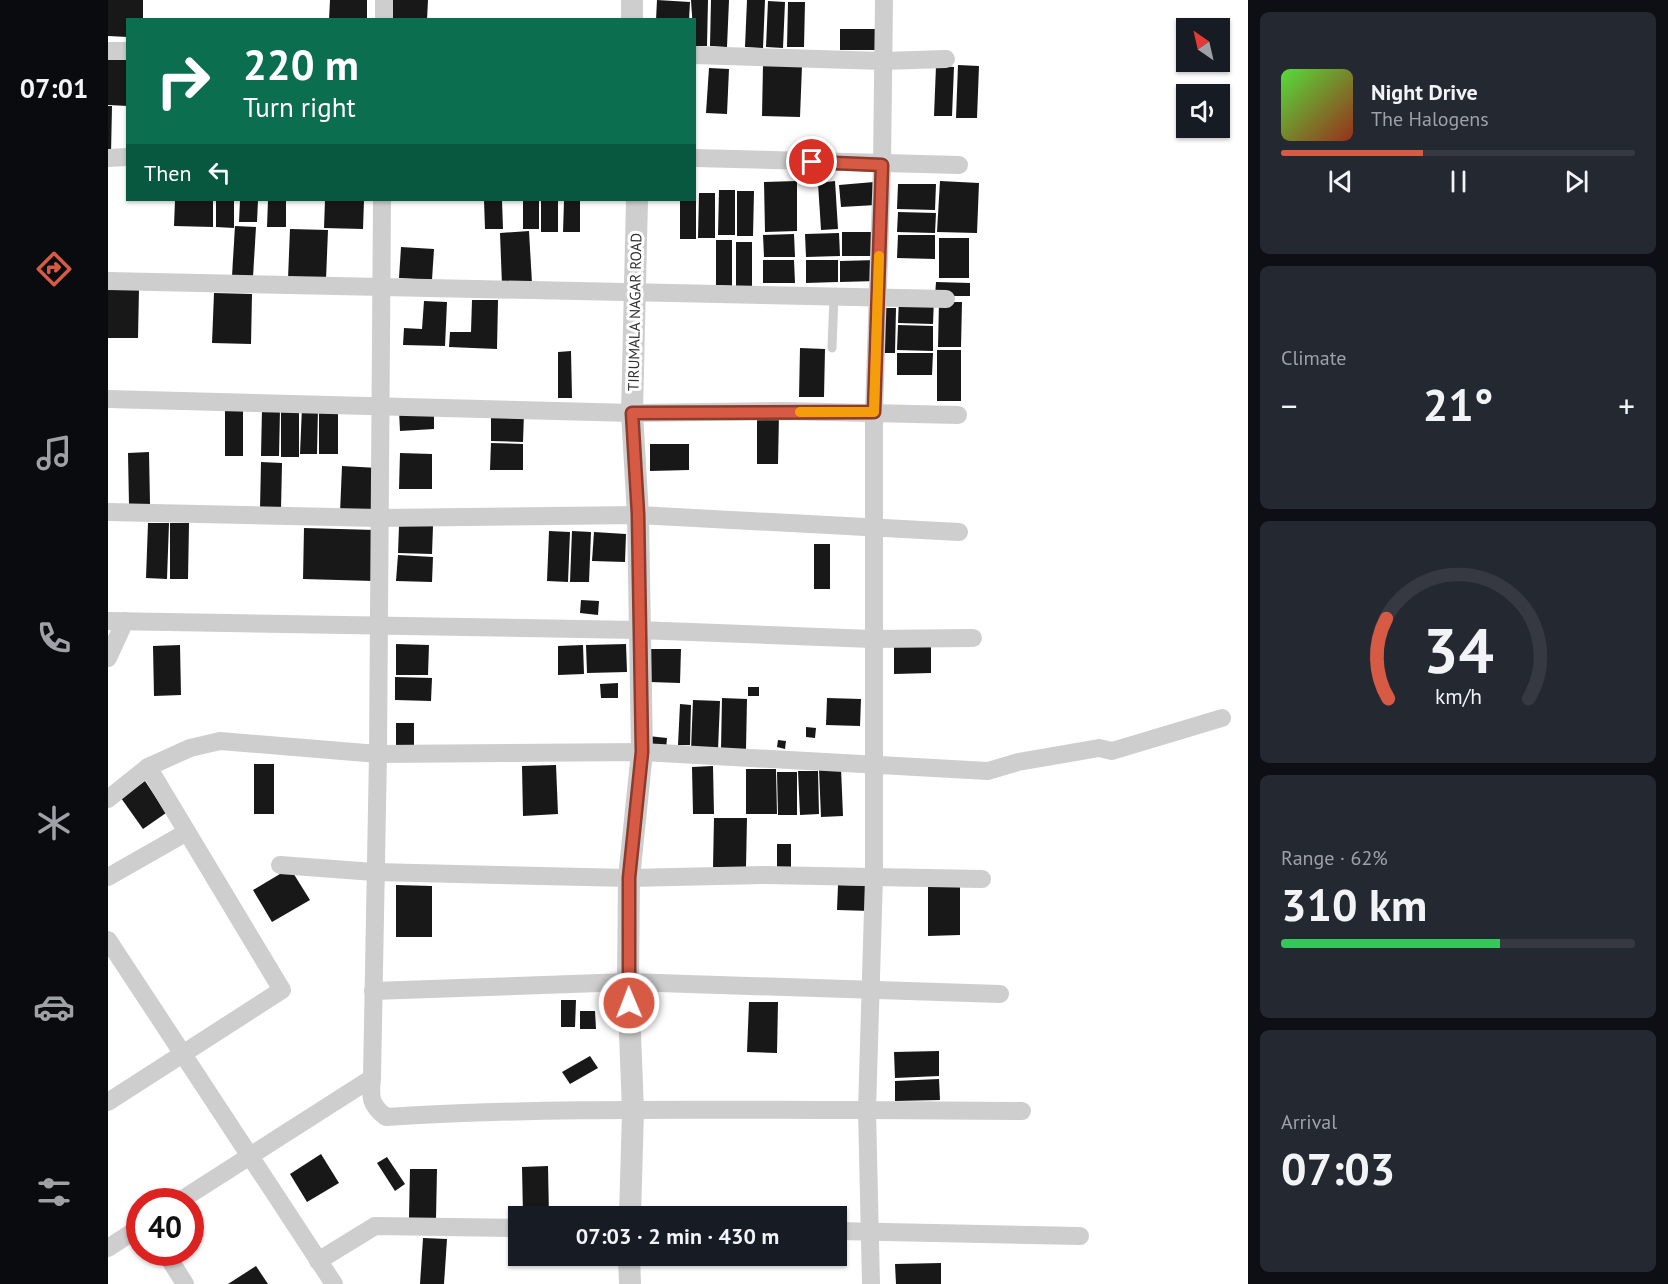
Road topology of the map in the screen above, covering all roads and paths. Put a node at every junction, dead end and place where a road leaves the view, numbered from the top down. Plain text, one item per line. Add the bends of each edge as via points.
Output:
1 (384, 0) edge
2 (632, 0) edge
3 (884, 0) edge
4 (384, 18) edge
5 (632, 18) edge
6 (108, 51) edge
7 (126, 51) edge
8 (696, 54) edge
9 (946, 58) dead end
10 (883, 61) junction
11 (126, 157) edge
12 (108, 158) edge
13 (696, 158) edge
14 (882, 165) junction
15 (959, 165) dead end
16 (382, 201) edge
17 (637, 201) edge
18 (108, 281) edge
19 (381, 286) junction
20 (635, 292) junction
21 (834, 295) junction
22 (878, 296) junction
23 (946, 298) dead end
24 (832, 348) dead end
25 (108, 399) edge
26 (380, 407) junction
27 (874, 412) junction
28 (632, 413) junction
29 (958, 415) dead end
30 (108, 512) edge
31 (638, 514) junction
32 (379, 518) junction
33 (875, 529) junction
34 (959, 532) dead end
35 (117, 621) edge
36 (378, 626) junction
37 (638, 630) junction
38 (973, 638) dead end
39 (872, 639) junction
40 (108, 658) edge
41 (1222, 718) dead end
42 (642, 752) junction
43 (378, 754) junction
44 (873, 764) junction
45 (148, 767) junction
46 (108, 799) edge
47 (187, 832) junction
48 (280, 864) dead end
49 (374, 872) junction
50 (108, 877) edge
51 (874, 877) junction
52 (629, 878) junction
53 (982, 879) dead end
54 (108, 940) edge
55 (628, 981) junction
56 (870, 990) junction
57 (373, 991) junction
58 (1000, 994) dead end
59 (184, 1053) junction
60 (372, 1078) junction
61 (108, 1102) edge
62 (867, 1110) junction
63 (633, 1111) junction
64 (1022, 1111) dead end
65 (248, 1155) junction
66 (199, 1188) edge
67 (630, 1206) edge
68 (508, 1228) edge
69 (847, 1231) edge
70 (870, 1231) junction
71 (126, 1236) edge
72 (1080, 1236) dead end
73 (108, 1248) edge
74 (318, 1262) junction
75 (174, 1266) edge
76 (629, 1266) edge
77 (186, 1284) edge
78 (334, 1284) edge
79 (630, 1284) edge
80 (871, 1284) edge

1 - 4 street
2 - 5 street
3 - 10 street
6 - 7 street
8 - 10 street
9 - 10 street
10 - 14 street
11 - 12 street
13 - 14 street
14 - 15 street
14 - 22 street
16 - 19 street
17 - 20 street, TIRUMALA NAGAR ROAD
18 - 19 street
19 - 20 street
19 - 26 street
20 - 21 street
20 - 28 street, TIRUMALA NAGAR ROAD
21 - 22 street
21 - 24 lane
22 - 23 street
22 - 27 street
25 - 26 street
26 - 28 street
26 - 32 street
27 - 28 street
27 - 29 street
27 - 33 street
28 - 31 street, TIRUMALA NAGAR ROAD
30 - 32 street
31 - 32 street
31 - 33 street
31 - 37 street, TIRUMALA NAGAR ROAD
32 - 36 street
33 - 34 street
33 - 39 street
35 - 36 street
35 - 40 street
36 - 37 street
36 - 43 street
37 - 39 street
37 - 42 street, TIRUMALA NAGAR ROAD
38 - 39 street
39 - 44 street
41 - 44 street via 1112,751 1099,748 988,771
42 - 43 street
42 - 44 street
42 - 52 street, TIRUMALA NAGAR ROAD
43 - 45 street via 220,741 190,748
43 - 49 street
44 - 51 street
45 - 46 street
45 - 47 street
47 - 50 street
47 - 59 street via 282,990
48 - 49 street
49 - 52 street
49 - 57 street
51 - 52 street
51 - 53 street
51 - 56 street
52 - 55 street, TIRUMALA NAGAR ROAD
54 - 59 street
55 - 56 street
55 - 57 street
55 - 63 street, TIRUMALA NAGAR ROAD
56 - 58 street
56 - 62 street
57 - 60 street
59 - 61 street
59 - 65 street
60 - 63 street via 370,1098 374,1108 386,1117
60 - 65 street
62 - 63 street
62 - 64 street
62 - 70 street
63 - 67 street, TIRUMALA NAGAR ROAD
65 - 66 street
65 - 74 street
68 - 74 street via 375,1226
69 - 70 street
70 - 72 street
70 - 80 street
71 - 73 street
74 - 78 street
75 - 77 street
76 - 79 street

